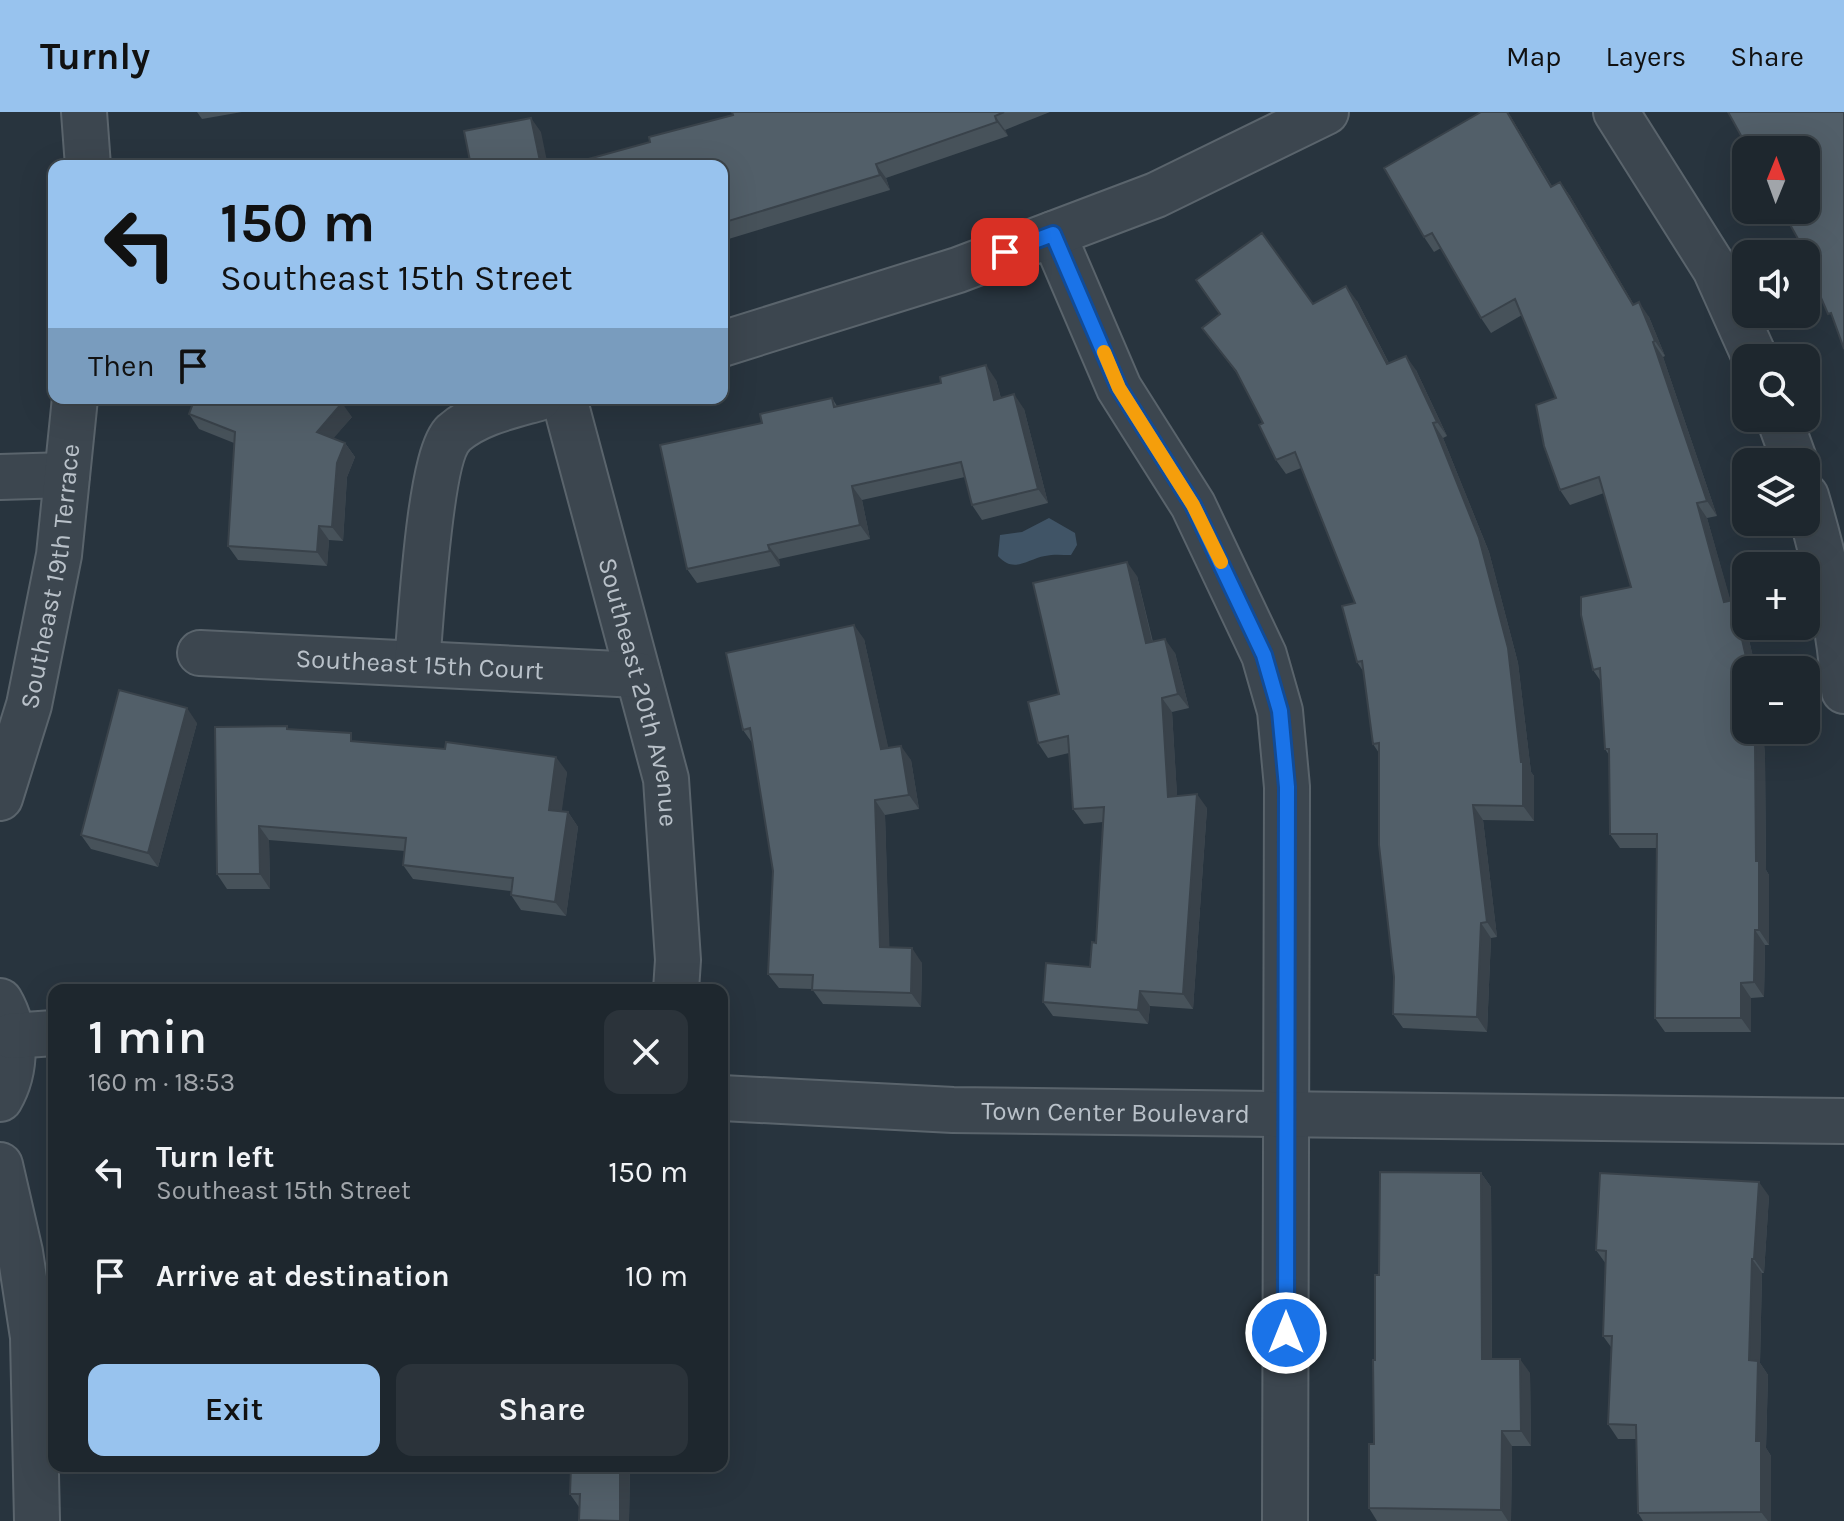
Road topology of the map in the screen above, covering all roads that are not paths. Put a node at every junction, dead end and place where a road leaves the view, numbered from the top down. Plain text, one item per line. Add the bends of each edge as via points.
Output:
1 (84, 112) edge
2 (1326, 112) edge
3 (1616, 112) edge
4 (88, 160) edge
5 (1053, 234) junction
6 (728, 342) edge
7 (1749, 344) edge
8 (74, 404) edge
9 (518, 404) edge
10 (566, 404) edge
11 (67, 475) junction
12 (0, 477) edge
13 (1818, 536) edge
14 (200, 653) dead end
15 (417, 663) junction
16 (638, 675) junction
17 (1844, 691) edge
18 (0, 798) edge
19 (676, 984) edge
20 (6, 1018) edge
21 (48, 1031) edge
22 (728, 1098) edge
23 (0, 1099) edge
24 (1287, 1114) junction
25 (1844, 1121) edge
26 (0, 1165) edge
27 (37, 1521) edge
28 (1285, 1521) edge

1 - 4 street
2 - 5 street via 1156,195
3 - 7 street via 1715,269
5 - 6 street via 958,270
5 - 24 street via 1119,388 1193,505 1235,589 1264,655 1280,711 1287,787
8 - 11 street, Southeast 19th Terrace
9 - 15 street via 487,413 452,435 434,481
10 - 16 street, Southeast 20th Avenue
11 - 12 street
11 - 18 street, Southeast 19th Terrace via 59,555 29,705
13 - 17 street via 1842,651
14 - 15 street, Southeast 15th Court
15 - 16 street, Southeast 15th Court
16 - 19 street, Southeast 20th Avenue via 666,779
20 - 21 street
20 - 23 street via 14,1050
22 - 24 street, Town Center Boulevard via 953,1110
24 - 25 street, Town Center Boulevard
24 - 28 street
26 - 27 street via 33,1337

